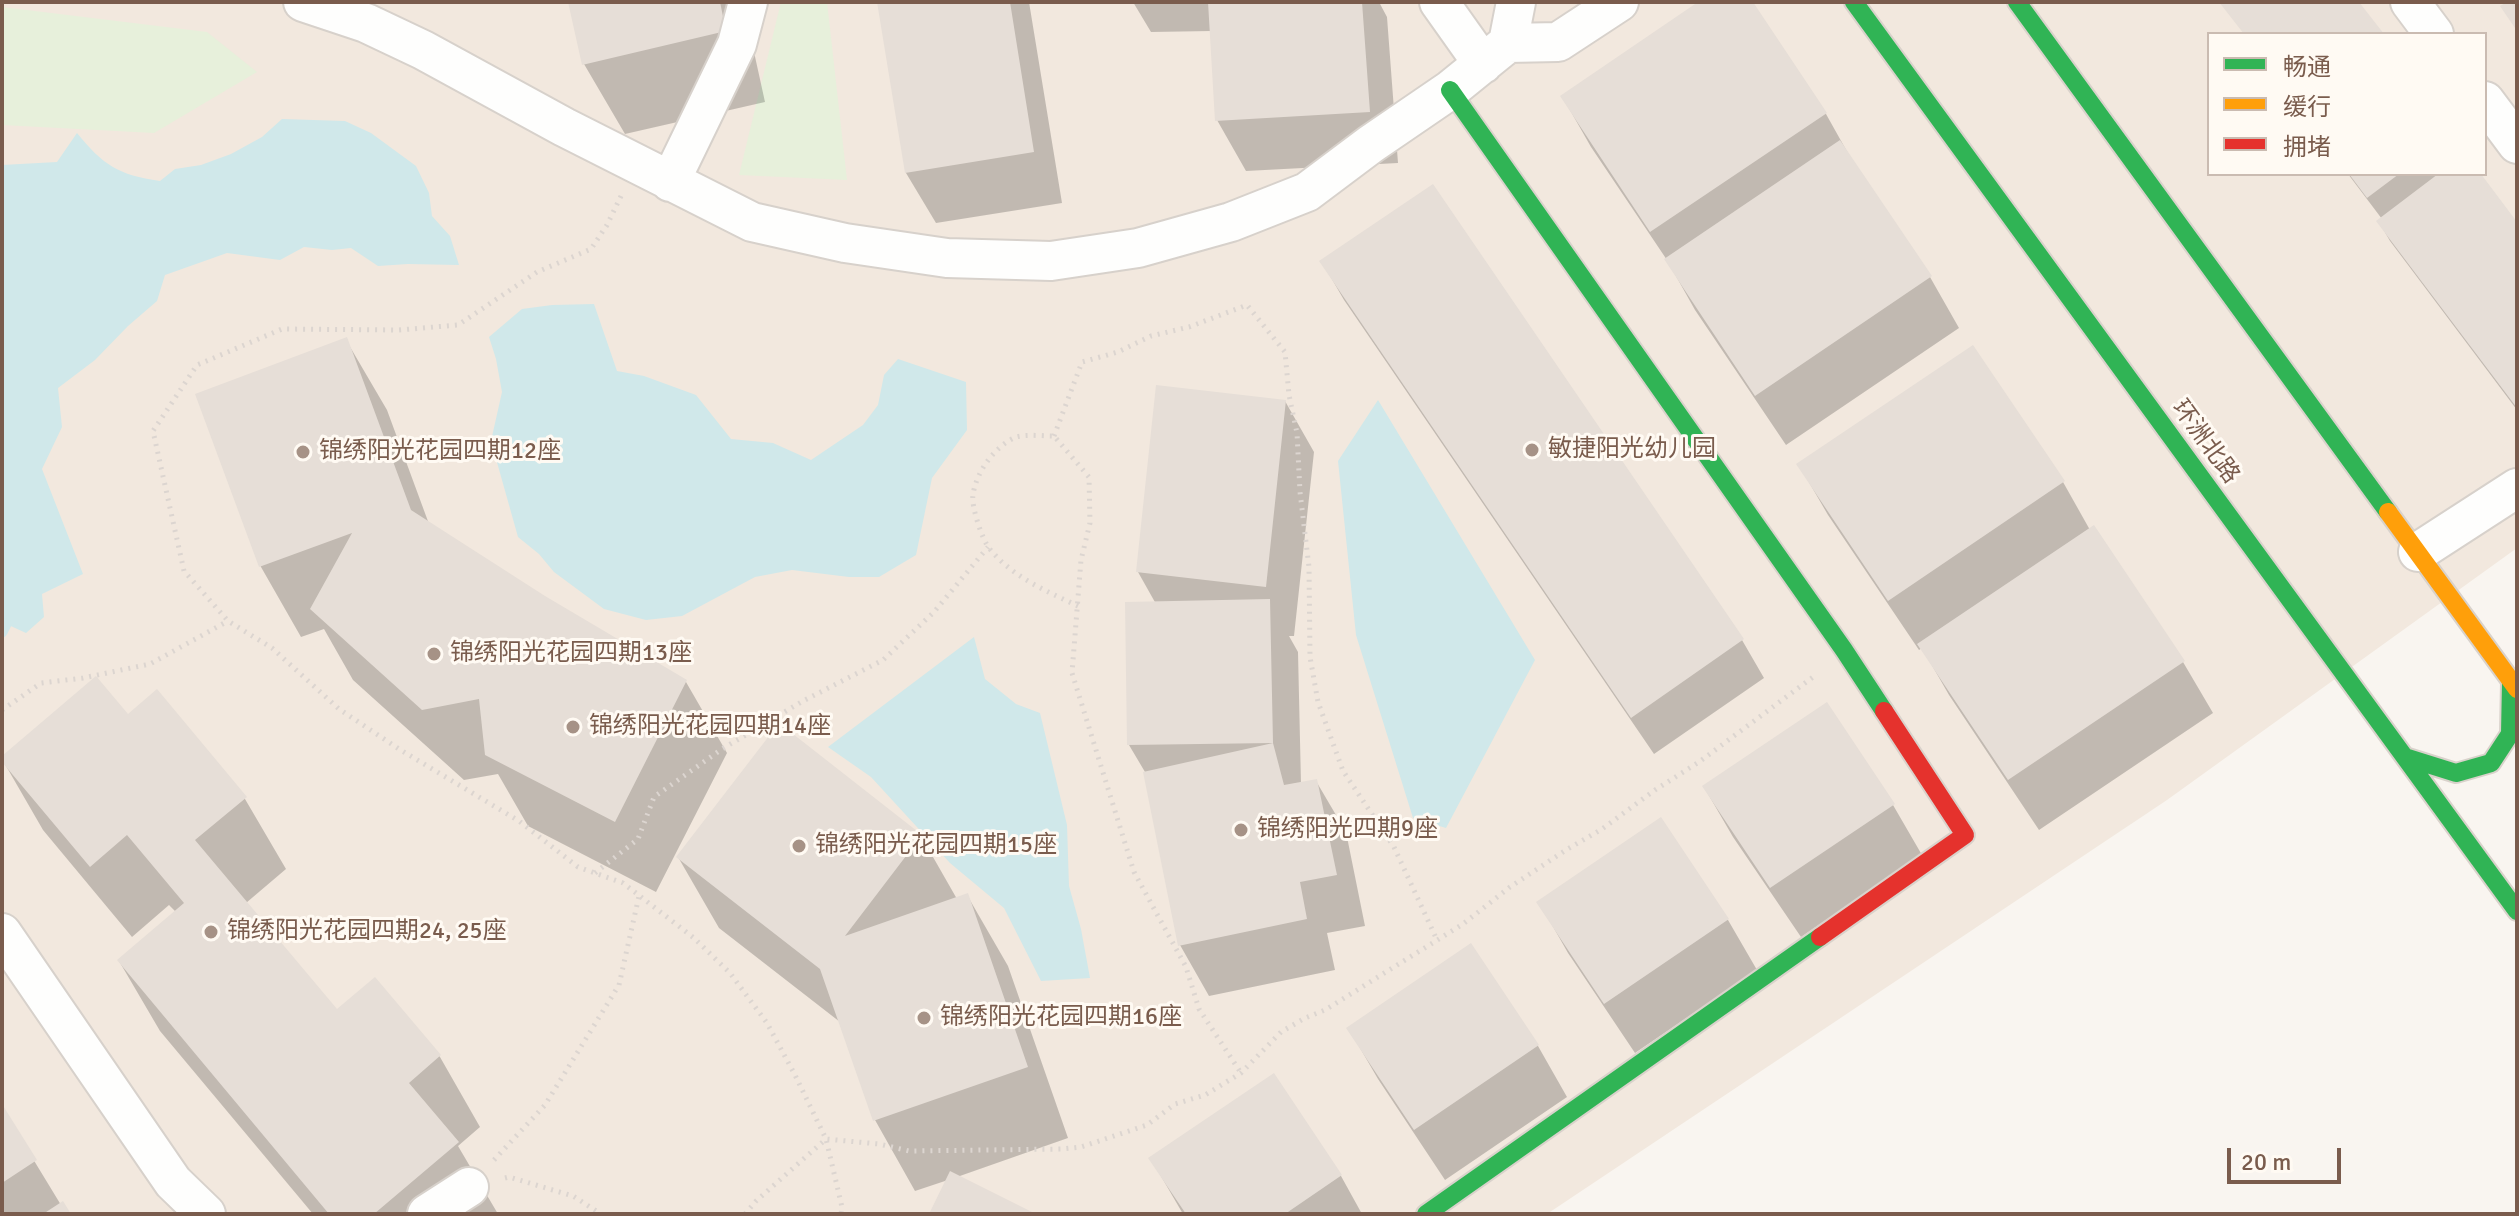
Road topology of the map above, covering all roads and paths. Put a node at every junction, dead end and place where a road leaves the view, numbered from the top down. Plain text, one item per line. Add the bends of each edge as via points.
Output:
1 (303, 2) edge
2 (748, 2) edge
3 (1439, 2) edge
4 (1516, 2) edge
5 (1619, 2) edge
6 (1854, 2) edge
7 (2017, 2) edge
8 (2410, 2) edge
9 (2432, 32) edge
10 (1496, 53) junction
11 (1450, 90) junction
12 (637, 164) junction
13 (670, 182) junction
14 (1054, 436) junction
15 (2517, 488) edge
16 (988, 547) junction
17 (2418, 552) junction
18 (1078, 606) junction
19 (228, 621) junction
20 (1844, 650) junction
21 (2514, 685) edge
22 (2, 710) edge
23 (2405, 757) junction
24 (595, 873) junction
25 (639, 896) junction
26 (2517, 911) edge
27 (2, 933) edge
28 (1437, 940) junction
29 (1241, 1073) junction
30 (826, 1139) junction
31 (469, 1187) junction
32 (206, 1214) edge
33 (427, 1214) edge
34 (601, 1214) edge
35 (745, 1214) edge
36 (841, 1214) edge
37 (1426, 1214) edge

1 - 12 street via 395,36
2 - 13 street via 737,44
3 - 10 street
4 - 10 street
5 - 10 street via 1558,42
6 - 23 main road, 环洲北路
7 - 17 main road
8 - 9 street
10 - 11 street
11 - 13 street via 1307,192 1231,222 1138,248 1051,261 947,258 828,240 752,222
11 - 20 main road
12 - 13 street
12 - 19 path via 591,249 537,272 458,325 282,329 197,365 153,431 184,571
14 - 16 path via 1019,436 997,448 983,468 973,496
14 - 18 path via 1089,477 1090,523
14 - 28 path via 1082,362 1151,336 1247,305 1285,352 1297,433 1309,567 1310,657 1318,702 1343,771 1394,847
15 - 17 street
16 - 18 path via 1021,578
16 - 24 path via 934,612 883,660 722,749 654,797 638,839
17 - 21 main road
18 - 29 path via 1072,673 1134,872 1186,967 1199,1009
19 - 22 path via 150,664 41,683
19 - 24 path via 272,648 339,709 519,821 578,867
20 - 28 path via 1699,762
20 - 37 main road via 1965,835
21 - 23 main road via 2510,734 2491,763 2456,773
23 - 26 main road, 环洲北路
24 - 25 path via 623,883
25 - 30 path via 730,973 767,1023
25 - 31 path via 619,985 604,1011 545,1105
27 - 32 street via 173,1182
28 - 29 path via 1281,1032
29 - 30 path via 1205,1095 1175,1104 1147,1125 1081,1147 909,1151
30 - 35 path
30 - 36 path
31 - 33 street
31 - 34 path via 509,1177 573,1196

